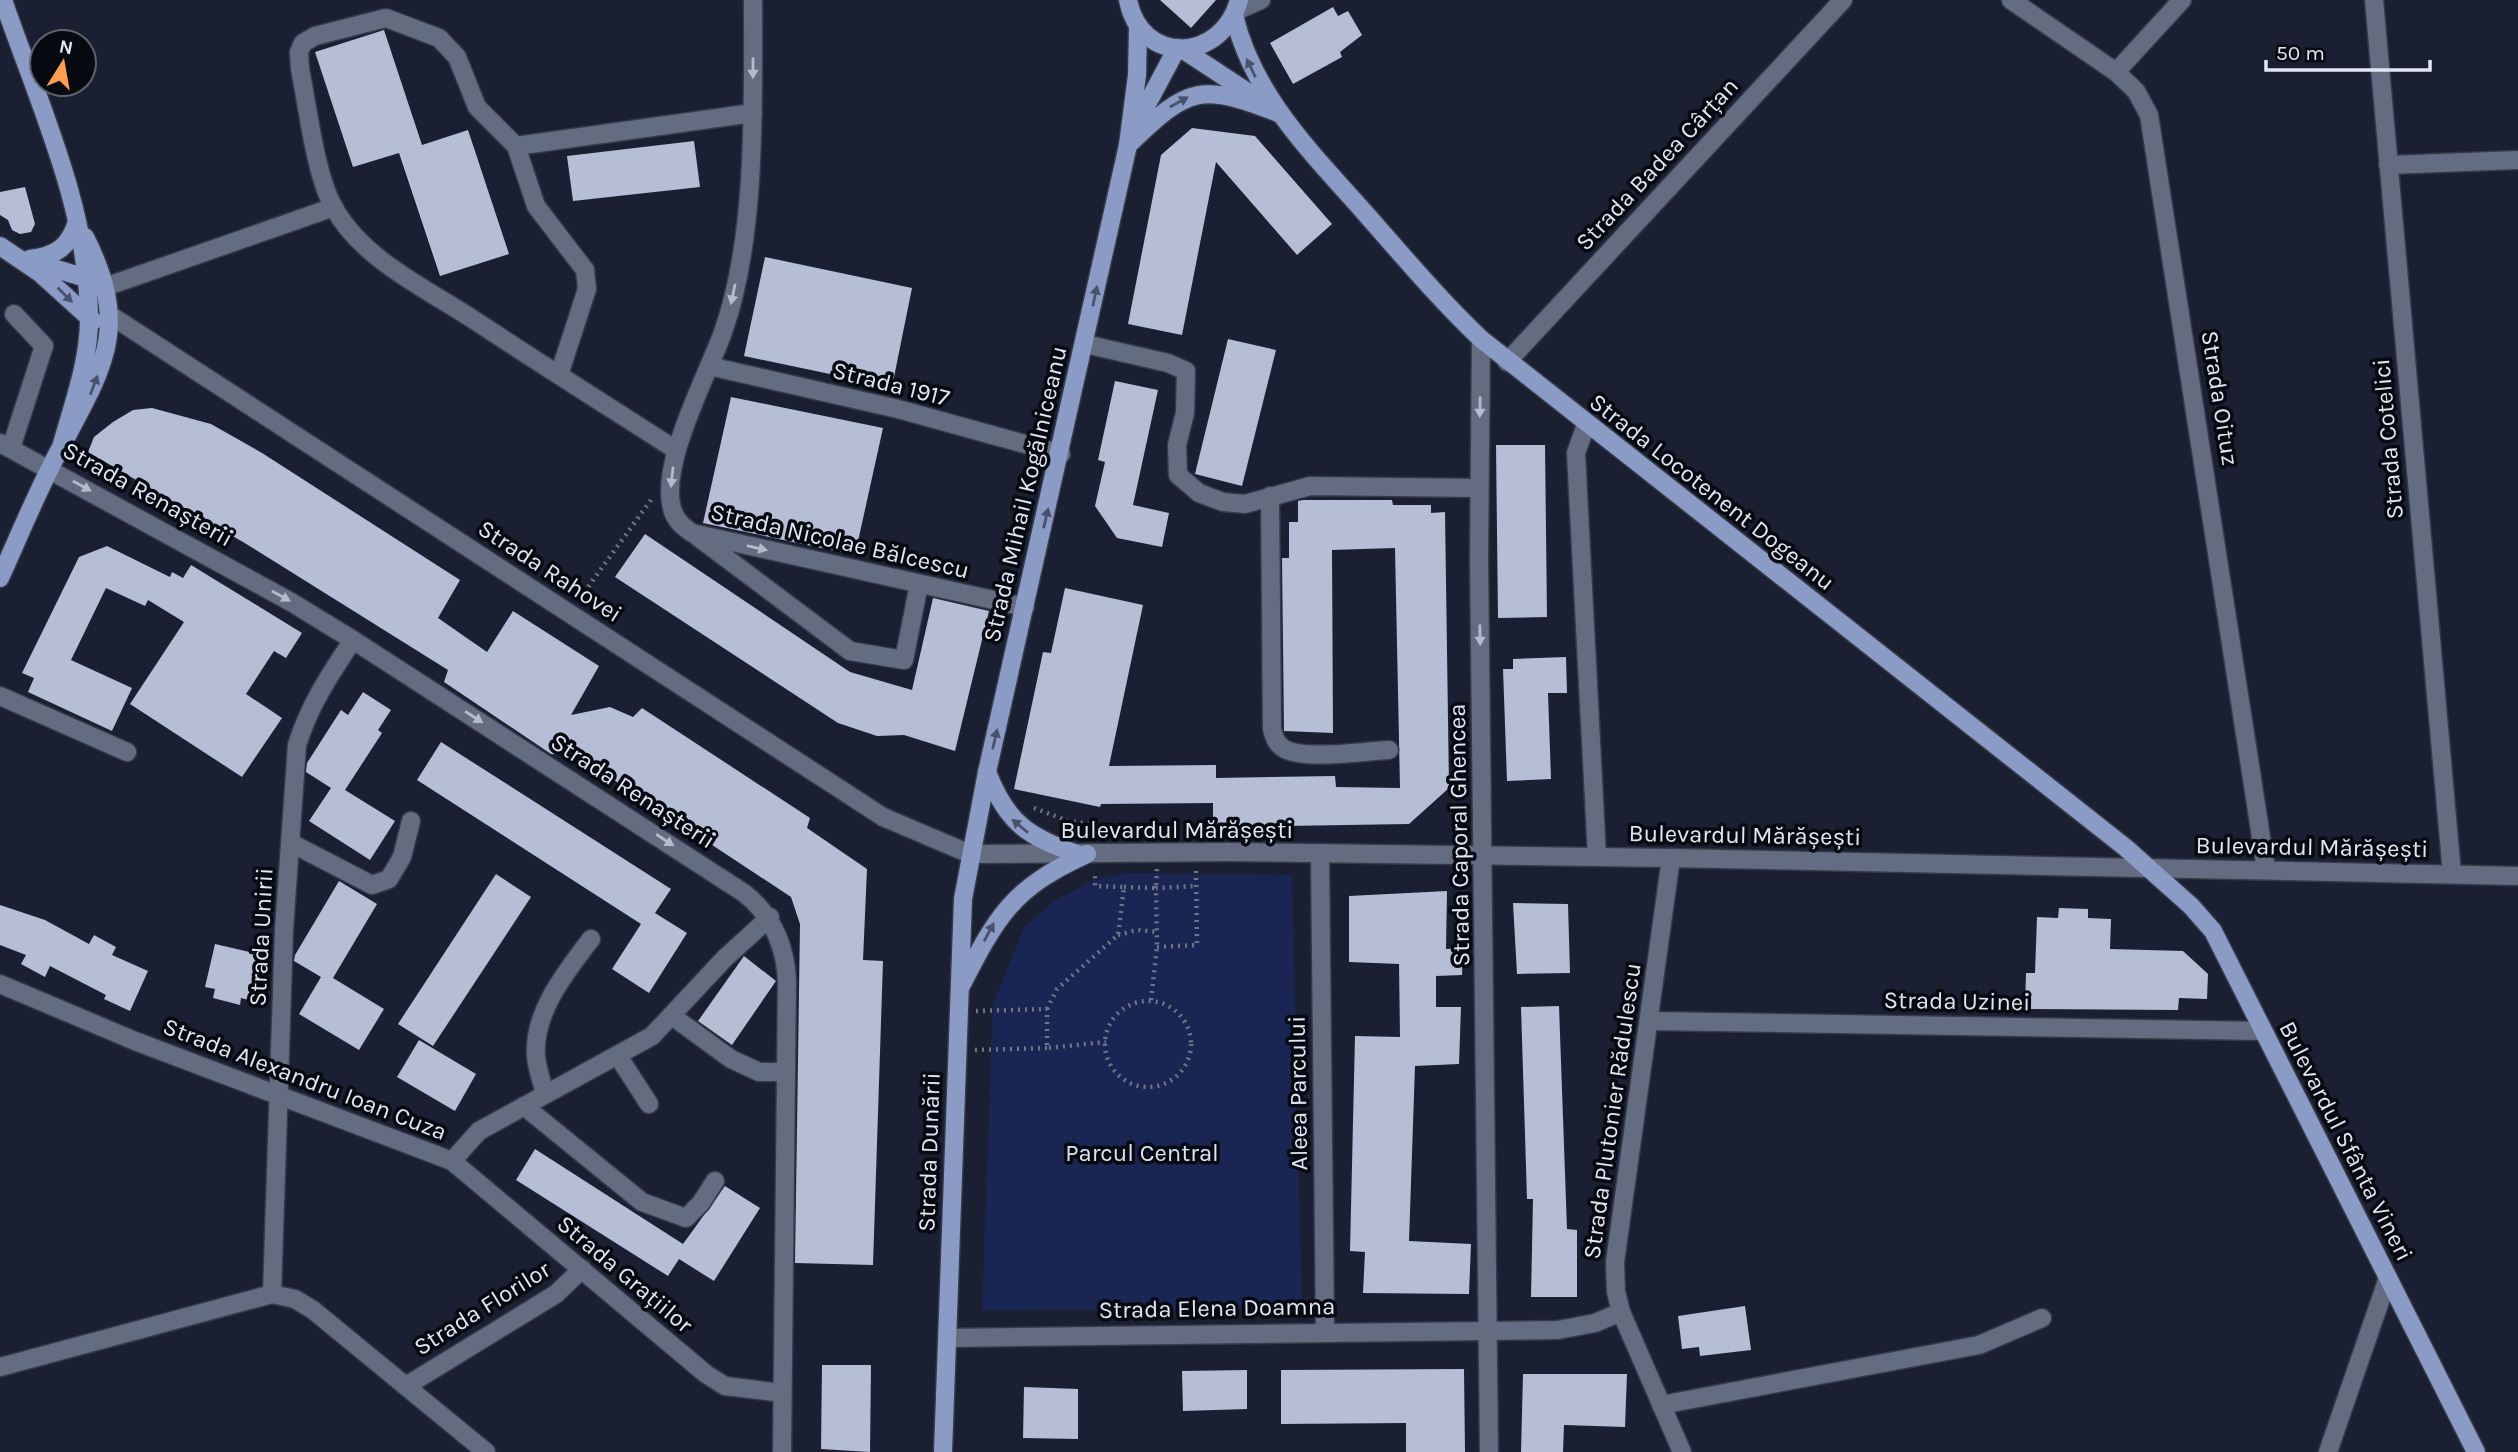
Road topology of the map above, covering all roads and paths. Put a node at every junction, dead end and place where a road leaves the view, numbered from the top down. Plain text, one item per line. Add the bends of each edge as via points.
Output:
1 (3, 0) edge
2 (753, 0) edge
3 (1128, 0) edge
4 (1261, 0) edge
5 (1843, 0) edge
6 (2011, 0) edge
7 (2182, 0) edge
8 (2374, 0) edge
9 (1236, 9) edge
10 (1138, 27) junction
11 (1179, 48) junction
12 (2116, 72) junction
13 (753, 113) junction
14 (1281, 114) junction
15 (1128, 145) junction
16 (516, 146) junction
17 (2518, 160) edge
18 (2388, 165) junction
19 (334, 207) junction
20 (77, 222) junction
21 (0, 246) edge
22 (22, 259) junction
23 (85, 275) junction
24 (105, 287) junction
25 (13, 314) dead end
26 (89, 320) junction
27 (110, 320) junction
28 (1480, 339) junction
29 (1085, 344) junction
30 (1507, 362) junction
31 (709, 366) junction
32 (559, 375) junction
33 (1587, 425) junction
34 (62, 444) junction
35 (6, 445) edge
36 (1061, 454) junction
37 (675, 459) junction
38 (50, 468) junction
39 (1479, 488) junction
40 (1270, 496) junction
41 (692, 533) junction
42 (0, 578) edge
43 (919, 584) junction
44 (1025, 607) junction
45 (569, 612) junction
46 (353, 640) junction
47 (0, 696) edge
48 (1389, 750) dead end
49 (127, 752) dead end
50 (987, 772) junction
51 (1026, 804) dead end
52 (411, 821) dead end
53 (291, 843) junction
54 (1157, 853) junction
55 (1196, 853) junction
56 (970, 854) junction
57 (1086, 854) junction
58 (1320, 855) junction
59 (1483, 856) junction
60 (1597, 857) junction
61 (1671, 858) junction
62 (2151, 868) junction
63 (2266, 869) junction
64 (2452, 874) junction
65 (2518, 876) edge
66 (1197, 886) junction
67 (1124, 887) junction
68 (1156, 888) junction
69 (770, 917) junction
70 (1157, 932) junction
71 (1118, 935) junction
72 (591, 939) dead end
73 (1157, 947) junction
74 (0, 984) edge
75 (1151, 1000) junction
76 (958, 1002) junction
77 (1047, 1009) junction
78 (672, 1016) junction
79 (1650, 1021) junction
80 (2263, 1031) junction
81 (1106, 1042) junction
82 (1047, 1048) junction
83 (957, 1051) junction
84 (618, 1056) junction
85 (786, 1072) junction
86 (545, 1094) junction
87 (279, 1096) junction
88 (649, 1104) dead end
89 (524, 1106) junction
90 (452, 1161) junction
91 (715, 1181) dead end
92 (582, 1269) junction
93 (2388, 1278) junction
94 (272, 1294) junction
95 (1620, 1312) junction
96 (2042, 1318) dead end
97 (1325, 1331) junction
98 (1488, 1331) junction
99 (948, 1338) junction
100 (0, 1367) edge
101 (406, 1386) junction
102 (782, 1393) junction
103 (1661, 1405) junction
104 (486, 1452) edge
105 (782, 1452) edge
106 (943, 1452) edge
107 (1489, 1452) edge
108 (1682, 1452) edge
109 (2328, 1452) edge
110 (2476, 1452) edge

1 - 20 main road
2 -> 13 street, Strada Nicolae Bălcescu
3 - 10 main road
4 - 9 street
5 - 30 street, Strada Badea Cârțan
6 - 12 street, Strada Oituz
7 - 12 street
8 - 18 street, Strada Cotelici
9 - 11 main road via 1213,40
14 -> 9 main road, Strada Locotenent Dogeanu via 1246,58
10 - 11 main road, Strada Locotenent Dogeanu via 1150,38
10 - 15 main road, Strada Mihail Kogălniceanu
11 - 14 main road, Strada Locotenent Dogeanu
11 - 15 main road, Strada Mihail Kogălniceanu via 1143,107
12 - 63 street, Strada Oituz via 2136,91 2149,115 2159,160
13 - 16 street
13 -> 31 street, Strada Nicolae Bălcescu via 737,275 728,319
15 -> 14 main road via 1173,104 1189,96 1229,95
14 - 28 main road, Strada Locotenent Dogeanu via 1446,306
29 -> 15 main road, Strada Mihail Kogălniceanu
16 - 19 street via 477,107 457,57 439,38 386,18 315,36 303,43 300,69
16 - 32 street via 536,206 585,270 587,289
17 - 18 street
18 - 64 street, Strada Cotelici
19 - 24 street
19 - 32 street via 349,230 379,258
20 - 22 main road via 62,249
20 - 23 main road
20 - 24 main road
21 - 22 main road
22 - 23 main road
22 -> 26 main road
23 - 24 main road
23 - 26 main road
24 - 27 main road
25 - 35 street via 44,346
26 - 27 main road
26 - 34 main road via 83,365
34 -> 27 main road via 91,394
27 - 45 street, Strada Rahovei
28 - 30 main road, Strada Locotenent Dogeanu
28 -> 39 street, Strada Caporal Ghencea
29 - 36 main road, Strada Mihail Kogălniceanu
29 - 40 street via 1186,371 1178,475 1199,493 1223,502 1245,504
30 - 33 main road, Strada Locotenent Dogeanu
31 - 36 street, Strada 1917 via 898,409
31 - 37 street, Strada Nicolae Bălcescu
32 - 37 street
33 - 60 street via 1576,453
33 - 62 main road, Strada Locotenent Dogeanu
34 - 38 main road
35 - 38 street, Strada Renașterii
44 -> 36 main road, Strada Mihail Kogălniceanu
37 -> 41 street, Strada Nicolae Bălcescu via 672,507
37 - 45 path
38 - 42 main road
38 -> 46 street, Strada Renașterii
39 - 40 street via 1310,486
39 -> 59 street, Strada Caporal Ghencea
40 - 48 street via 1272,729 1276,741 1301,754
41 -> 43 street, Strada Nicolae Bălcescu
41 - 43 street via 850,651 904,660
43 - 44 street, Strada Nicolae Bălcescu
50 -> 44 main road, Strada Mihail Kogălniceanu
45 - 56 street, Strada Rahovei via 883,817
46 - 53 street, Strada Unirii via 304,722 297,745
46 -> 69 street, Strada Renașterii via 744,892
47 - 49 street
50 - 56 main road, Strada Mihail Kogălniceanu
57 -> 50 main road via 1035,837 1018,826 1000,803
51 - 57 path via 1043,813 1096,825
52 - 53 street via 402,857 389,879 372,885
53 - 87 street, Strada Unirii
54 - 55 street, Bulevardul Mărășești
54 - 57 street, Bulevardul Mărășești
54 - 68 path
55 - 58 street, Bulevardul Mărășești
55 - 66 path
56 - 57 street, Bulevardul Mărășești
56 - 76 main road, Strada Dunării via 960,919
57 - 67 path via 1095,886
76 -> 57 main road via 996,920 1016,896
58 - 59 street, Bulevardul Mărășești
58 - 97 street, Aleea Parcului
59 - 60 street, Bulevardul Mărășești
59 - 98 street, Strada Caporal Ghencea
60 - 61 street, Bulevardul Mărășești
61 - 62 street, Bulevardul Mărășești
61 - 79 street, Strada Plutonier Rădulescu
62 - 63 street, Bulevardul Mărășești
62 - 80 main road, Bulevardul Sfânta Vineri via 2213,931
63 - 64 street, Bulevardul Mărășești
64 - 65 street, Bulevardul Mărășești
66 - 68 path
66 - 73 path via 1197,945
67 - 68 path
67 - 71 path
68 - 70 path
69 - 78 street, Strada Alexandru Ioan Cuza
69 - 85 street, Strada Renașterii via 786,964
70 - 71 path via 1137,930
70 - 73 path
71 - 77 path via 1057,989
72 - 86 street via 546,1008 537,1038 536,1057
73 - 75 path
74 - 87 street, Strada Alexandru Ioan Cuza
75 - 81 path via 1122,1010 1113,1019
75 - 81 path via 1169,1005 1185,1023 1190,1046 1185,1069 1177,1078 1154,1087 1130,1084 1113,1067
76 - 77 path
76 - 83 main road, Strada Dunării
77 - 82 path
78 - 84 street, Strada Alexandru Ioan Cuza
78 - 85 street via 731,1059 759,1072
79 - 80 street, Strada Uzinei
79 - 95 street, Strada Plutonier Rădulescu via 1615,1262
80 - 93 main road, Bulevardul Sfânta Vineri
81 - 82 path
82 - 83 path
83 - 99 main road, Strada Dunării
84 - 86 street, Strada Alexandru Ioan Cuza
84 - 88 street
85 - 102 street, Strada Renașterii
86 - 89 street, Strada Alexandru Ioan Cuza
87 - 90 street, Strada Alexandru Ioan Cuza
87 - 94 street, Strada Unirii
89 - 90 street, Strada Alexandru Ioan Cuza via 479,1131
89 - 91 street via 642,1202 686,1217 702,1203
90 - 92 street, Strada Grațiilor
92 - 101 street, Strada Florilor via 556,1294
92 - 102 street, Strada Grațiilor via 725,1386
93 - 109 street
93 - 110 main road, Bulevardul Sfânta Vineri
94 - 100 street
94 - 101 street via 295,1299 313,1310
95 - 98 street, Strada Elena Doamna via 1595,1323 1558,1330
95 - 103 street, Strada Plutonier Rădulescu
96 - 103 street via 1979,1345
97 - 98 street, Strada Elena Doamna
97 - 99 street, Strada Elena Doamna
98 - 107 street
99 - 106 main road, Strada Dunării
101 - 104 street
102 - 105 street, Strada Renașterii
103 - 108 street, Strada Plutonier Rădulescu

